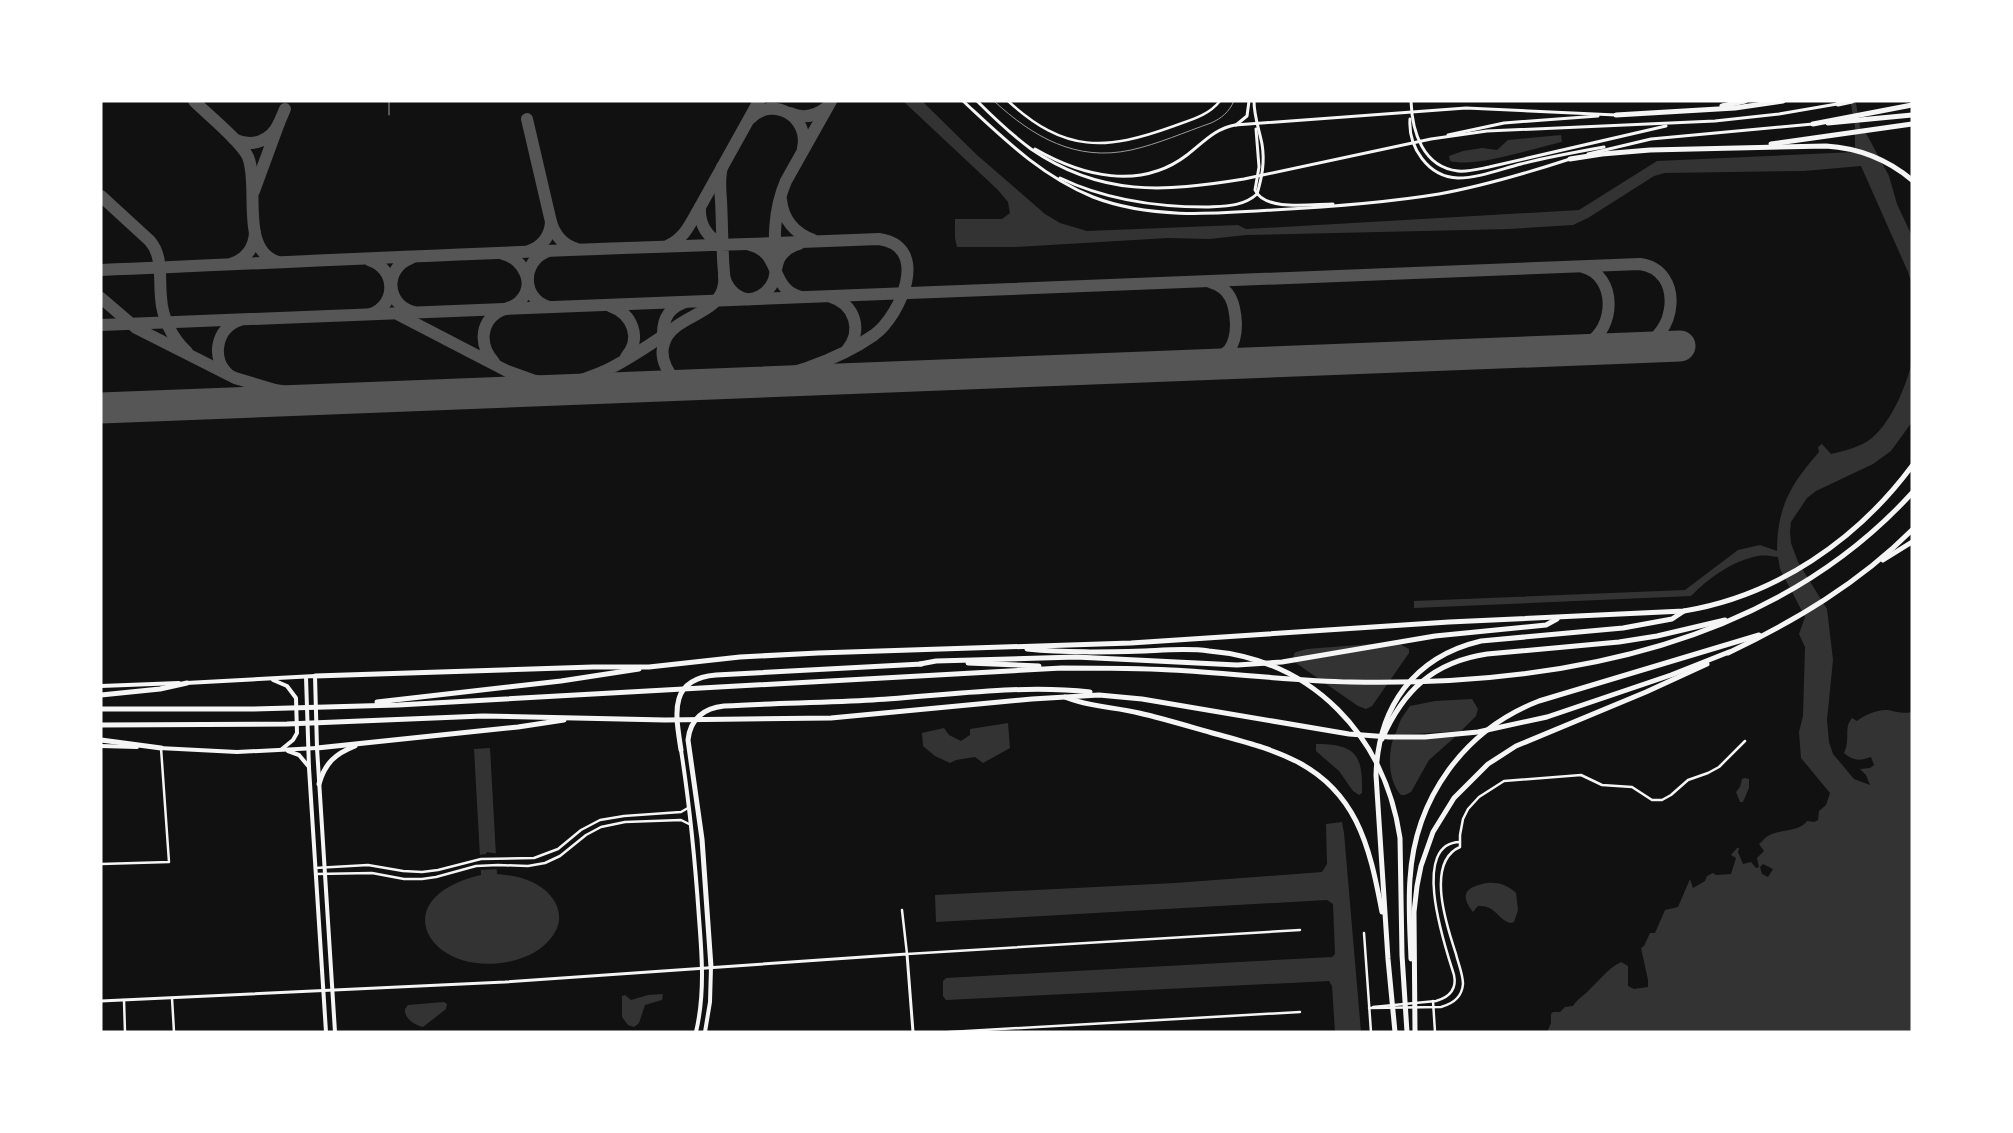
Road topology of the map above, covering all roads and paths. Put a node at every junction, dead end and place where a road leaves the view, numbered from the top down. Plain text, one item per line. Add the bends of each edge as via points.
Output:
1 (963, 101) edge
2 (977, 101) edge
3 (1008, 101) edge
4 (1220, 101) edge
5 (1249, 101) edge
6 (1254, 101) edge
7 (1411, 101) edge
8 (1745, 101) edge
9 (1783, 101) edge
10 (1852, 101) edge
11 (1838, 104) joint
12 (1912, 105) edge
13 (1411, 111) junction
14 (1690, 111) junction
15 (1616, 114) junction
16 (1912, 115) edge
17 (1843, 120) junction
18 (1256, 123) junction
19 (1686, 123) junction
20 (1813, 124) joint
21 (1912, 124) edge
22 (1235, 125) junction
23 (1013, 135) junction
24 (1431, 139) junction
25 (1631, 142) junction
26 (1745, 147) junction
27 (1570, 160) junction
28 (1043, 171) junction
29 (1912, 180) edge
30 (1257, 194) junction
31 (1357, 204) junction
32 (1912, 466) edge
33 (1912, 472) edge
34 (1912, 493) edge
35 (1888, 496) junction
36 (1912, 530) edge
37 (1912, 542) edge
38 (1870, 568) junction
39 (1684, 611) junction
40 (1748, 613) junction
41 (1560, 618) junction
42 (1780, 627) junction
43 (1004, 648) junction
44 (1729, 652) junction
45 (920, 664) junction
46 (649, 667) junction
47 (1062, 668) junction
48 (315, 676) junction
49 (306, 677) junction
50 (268, 679) junction
51 (187, 683) junction
52 (101, 686) edge
53 (1114, 695) junction
54 (101, 696) edge
55 (1063, 696) junction
56 (362, 705) junction
57 (101, 709) edge
58 (572, 718) junction
59 (101, 724) edge
60 (101, 740) edge
61 (1745, 741) dead end
62 (362, 744) junction
63 (101, 746) edge
64 (161, 748) junction
65 (308, 748) junction
66 (317, 748) junction
67 (280, 750) junction
68 (286, 750) junction
69 (681, 750) joint
70 (1377, 752) junction
71 (309, 768) junction
72 (319, 784) junction
73 (690, 805) junction
74 (692, 826) junction
75 (1460, 842) junction
76 (101, 864) edge
77 (325, 867) junction
78 (315, 868) junction
79 (316, 874) junction
80 (326, 874) junction
81 (902, 910) dead end
82 (1300, 930) dead end
83 (1386, 931) junction
84 (1364, 933) dead end
85 (907, 954) junction
86 (711, 967) junction
87 (702, 968) junction
88 (332, 991) junction
89 (323, 992) junction
90 (1414, 996) junction
91 (172, 998) junction
92 (124, 1000) junction
93 (101, 1001) edge
94 (1433, 1001) junction
95 (1434, 1007) junction
96 (1369, 1008) junction
97 (1300, 1012) dead end
98 (125, 1032) edge
99 (174, 1032) edge
100 (326, 1032) edge
101 (335, 1032) edge
102 (696, 1032) edge
103 (705, 1032) edge
104 (913, 1032) edge
105 (949, 1032) edge
106 (1371, 1032) edge
107 (1395, 1032) edge
108 (1407, 1032) edge
109 (1415, 1032) edge
110 (1435, 1032) edge

1 - 28 street
2 - 23 street
3 - 4 street via 1023,115 1055,134 1073,140 1109,143 1141,138 1200,116 1211,111
5 - 22 street via 1247,116
6 - 18 street
7 - 13 street
8 - 14 highway
9 - 14 highway
10 - 11 highway
11 - 19 street via 1771,115
12 - 17 highway
13 - 15 street via 1474,108
13 - 18 street
13 - 19 street via 1416,136 1426,152 1440,164 1460,171
13 - 25 street via 1412,140 1418,153 1430,167 1443,175 1457,178
14 - 15 highway
15 - 24 street via 1504,123
16 - 17 highway
17 - 20 highway
18 - 22 street
18 - 30 street
19 - 24 street via 1512,128
20 - 25 street
21 - 26 highway
22 - 23 street via 1220,129 1187,156 1164,168 1149,174 1118,177 1064,164
23 - 24 street via 1029,148 1078,175 1114,186 1154,189 1274,174
25 - 27 street
26 - 27 highway via 1631,152
26 - 29 highway via 1848,148 1882,160
27 - 31 street via 1458,190
28 - 30 street via 1097,192 1154,205 1233,205
28 - 31 street via 1095,197 1158,212 1204,214
30 - 31 street via 1262,200 1277,204
32 - 35 highway
33 - 35 highway
34 - 40 highway via 1840,559 1801,586
35 - 39 highway via 1841,539 1793,572 1740,597
36 - 38 highway
37 - 38 highway
38 - 42 highway
39 - 41 highway
39 - 70 highway via 1672,620 1623,628 1480,642 1459,647 1424,669 1399,694 1383,724
40 - 47 highway via 1688,637 1614,657 1516,674 1352,682 1154,669
40 - 70 highway via 1645,638 1487,654 1458,661 1431,674 1408,695 1391,719
41 - 43 highway
41 - 45 highway via 1546,625 1435,636 1282,662 1237,665 1076,657
42 - 44 highway
42 - 90 highway via 1738,643 1539,701 1510,715 1474,740 1438,785 1415,844 1409,902
43 - 46 highway via 818,652
43 - 108 highway via 1076,652 1220,652 1251,658 1286,672 1319,693 1341,713 1369,748 1388,787 1397,820
44 - 53 highway via 1572,709 1512,726 1419,737 1340,733
44 - 90 highway via 1655,689 1516,746 1488,764 1464,786 1436,827 1418,877 1414,912
45 - 47 highway via 1009,664
45 - 69 highway via 700,678 684,690 677,704
46 - 48 highway
46 - 56 highway via 602,676
47 - 56 highway
48 - 49 main road
48 - 66 main road
49 - 50 main road
49 - 65 main road
50 - 51 main road
50 - 67 main road via 287,686 296,698 297,733
51 - 52 main road
51 - 54 highway
53 - 55 highway
53 - 86 highway via 1059,689 1009,690 724,706 702,713 692,724 688,740 702,839
55 - 58 highway via 846,717 719,720
55 - 83 highway via 1077,702 1142,713 1278,752 1317,773 1346,804 1362,834 1373,867
56 - 57 highway
58 - 59 highway via 483,716 287,724
58 - 62 highway
60 - 64 highway
61 - 75 street via 1719,768 1691,778 1671,796 1660,800 1650,799 1632,787 1602,785 1581,775 1504,781 1470,806 1463,819
62 - 66 highway
62 - 72 highway via 332,759
63 - 64 main road
64 - 67 main road via 237,752
64 - 76 street via 169,862
65 - 66 main road
65 - 68 main road
65 - 71 main road
66 - 72 main road
67 - 68 main road
68 - 71 main road via 299,755
69 - 73 main road
70 - 83 highway via 1376,788
71 - 78 main road
72 - 77 main road
73 - 74 main road
73 - 77 street via 681,812 600,820 584,827 549,854 528,859 475,860 417,872 368,865
74 - 80 street via 682,820 608,825 594,830 560,856 522,867 476,866 422,879 372,873
74 - 87 main road
75 - 94 street via 1444,849 1434,868 1437,915 1455,982 1449,995
75 - 95 street via 1460,847 1451,852 1444,862 1442,891 1444,913 1463,985 1453,1002
77 - 78 street
77 - 80 main road
78 - 79 main road
79 - 80 street
79 - 89 main road
80 - 88 main road
81 - 85 street
82 - 85 street
83 - 107 highway
84 - 96 street
85 - 86 street
85 - 104 street
86 - 87 street
86 - 103 main road
87 - 88 street
87 - 102 main road
88 - 89 street
88 - 101 main road
89 - 91 street
89 - 100 main road
90 - 109 highway
91 - 92 street
91 - 99 street
92 - 93 street
92 - 98 street
94 - 95 street
94 - 96 street
95 - 96 street
95 - 110 street
96 - 106 street
97 - 105 street

